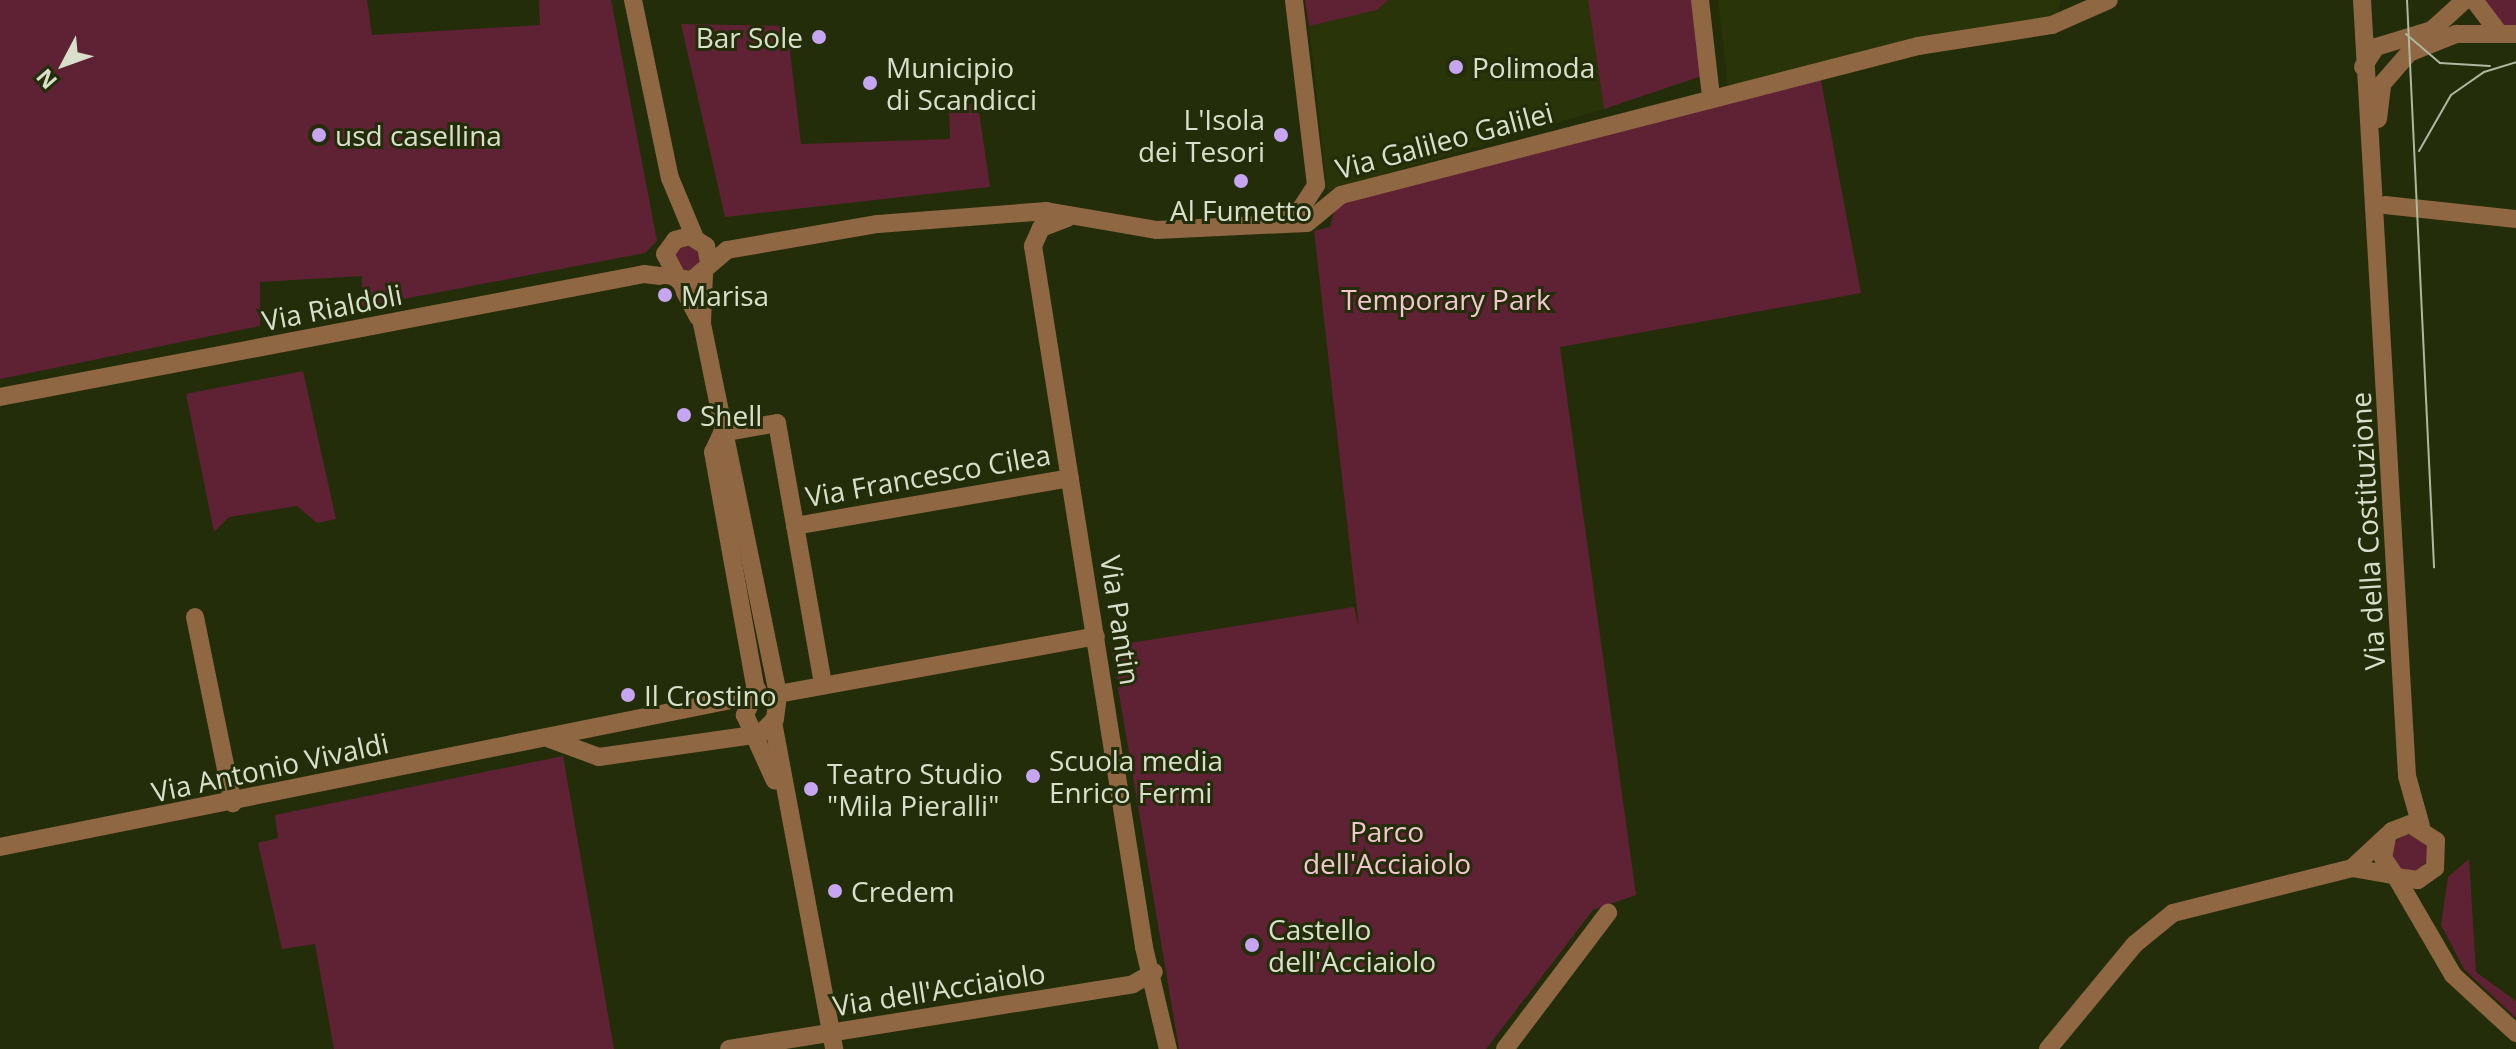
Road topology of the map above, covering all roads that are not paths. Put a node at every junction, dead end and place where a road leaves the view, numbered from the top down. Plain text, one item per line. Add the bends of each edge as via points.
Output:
1 (633, 0) edge
2 (1294, 0) edge
3 (1700, 0) edge
4 (2109, 0) edge
5 (2362, 0) edge
6 (2465, 0) edge
7 (2474, 0) edge
8 (2506, 32) edge
9 (2394, 41) junction
10 (2363, 69) junction
11 (1711, 97) junction
12 (670, 178) junction
13 (2385, 205) junction
14 (1029, 212) joint
15 (1067, 218) junction
16 (2516, 219) edge
17 (1267, 220) junction
18 (695, 238) junction
19 (670, 244) junction
20 (706, 268) junction
21 (2382, 271) junction
22 (674, 276) junction
23 (702, 323) junction
24 (0, 397) edge
25 (722, 433) junction
26 (1070, 478) junction
27 (795, 526) junction
28 (195, 617) dead end
29 (1096, 636) junction
30 (823, 685) junction
31 (765, 692) junction
32 (773, 722) junction
33 (584, 729) junction
34 (755, 733) junction
35 (550, 739) junction
36 (572, 747) junction
37 (2408, 788) junction
38 (783, 798) junction
39 (233, 803) junction
40 (2421, 826) junction
41 (2391, 833) junction
42 (0, 847) edge
43 (2352, 868) junction
44 (2394, 876) junction
45 (1608, 913) dead end
46 (1154, 972) junction
47 (2516, 1033) edge
48 (832, 1042) edge
49 (729, 1049) edge
50 (1168, 1049) edge
51 (1505, 1049) edge
52 (2048, 1049) edge

1 - 12 street
2 - 17 street via 1316,185 1300,210
3 - 11 street
4 - 11 street, Via Galileo Galilei via 2052,25 1918,46
5 - 9 street via 2372,24
5 - 10 street, Via della Costituzione
6 - 9 street via 2432,30
7 - 8 street
8 - 13 street, Via della Costituzione via 2449,36 2409,53 2385,78 2377,107
9 - 10 street via 2371,50
10 - 21 street, Via della Costituzione
11 - 17 street, Via Galileo Galilei via 1337,197 1307,223
12 - 18 street
12 - 19 street
13 - 16 street
13 - 21 street, Via della Costituzione
14 - 15 street, Via Galileo Galilei
14 - 20 street, Via Rialdoli via 878,224 727,250
15 - 17 street, Via Galileo Galilei via 1157,230
15 - 26 street, Via Pantin via 1041,228 1033,246
18 - 19 street
18 - 20 street
19 - 22 street via 665,260
20 - 22 street, Via Rialdoli via 690,280
20 - 23 street
21 - 37 street, Via della Costituzione
22 - 23 street
22 - 24 street, Via Rialdoli via 644,274
23 - 25 street
25 - 27 street via 777,423
25 - 31 street
26 - 27 street, Via Francesco Cilea
26 - 29 street, Via Pantin
27 - 30 street
28 - 39 street
29 - 30 street, Via Antonio Vivaldi
29 - 46 street, Via Pantin via 1144,947
30 - 31 street, Via Antonio Vivaldi
31 - 32 street
31 - 33 street, Via Antonio Vivaldi
31 - 34 street via 745,715
32 - 34 street
32 - 38 street
33 - 35 street, Via Antonio Vivaldi
33 - 36 street
34 - 36 street via 599,757
34 - 38 street
35 - 36 street
35 - 39 street, Via Antonio Vivaldi
37 - 40 street, Via della Costituzione
37 - 41 street, Via della Costituzione
38 - 48 street
39 - 42 street, Via Antonio Vivaldi
40 - 41 street
40 - 44 street via 2438,847 2435,868 2415,881
41 - 43 street
41 - 44 street via 2382,855
43 - 44 street
43 - 52 street via 2173,913 2135,944
44 - 47 street via 2453,975
45 - 51 street
46 - 48 street, Via dell'Acciaiolo via 1133,984
46 - 50 street, Via Pantin
48 - 49 street, Via dell'Acciaiolo

